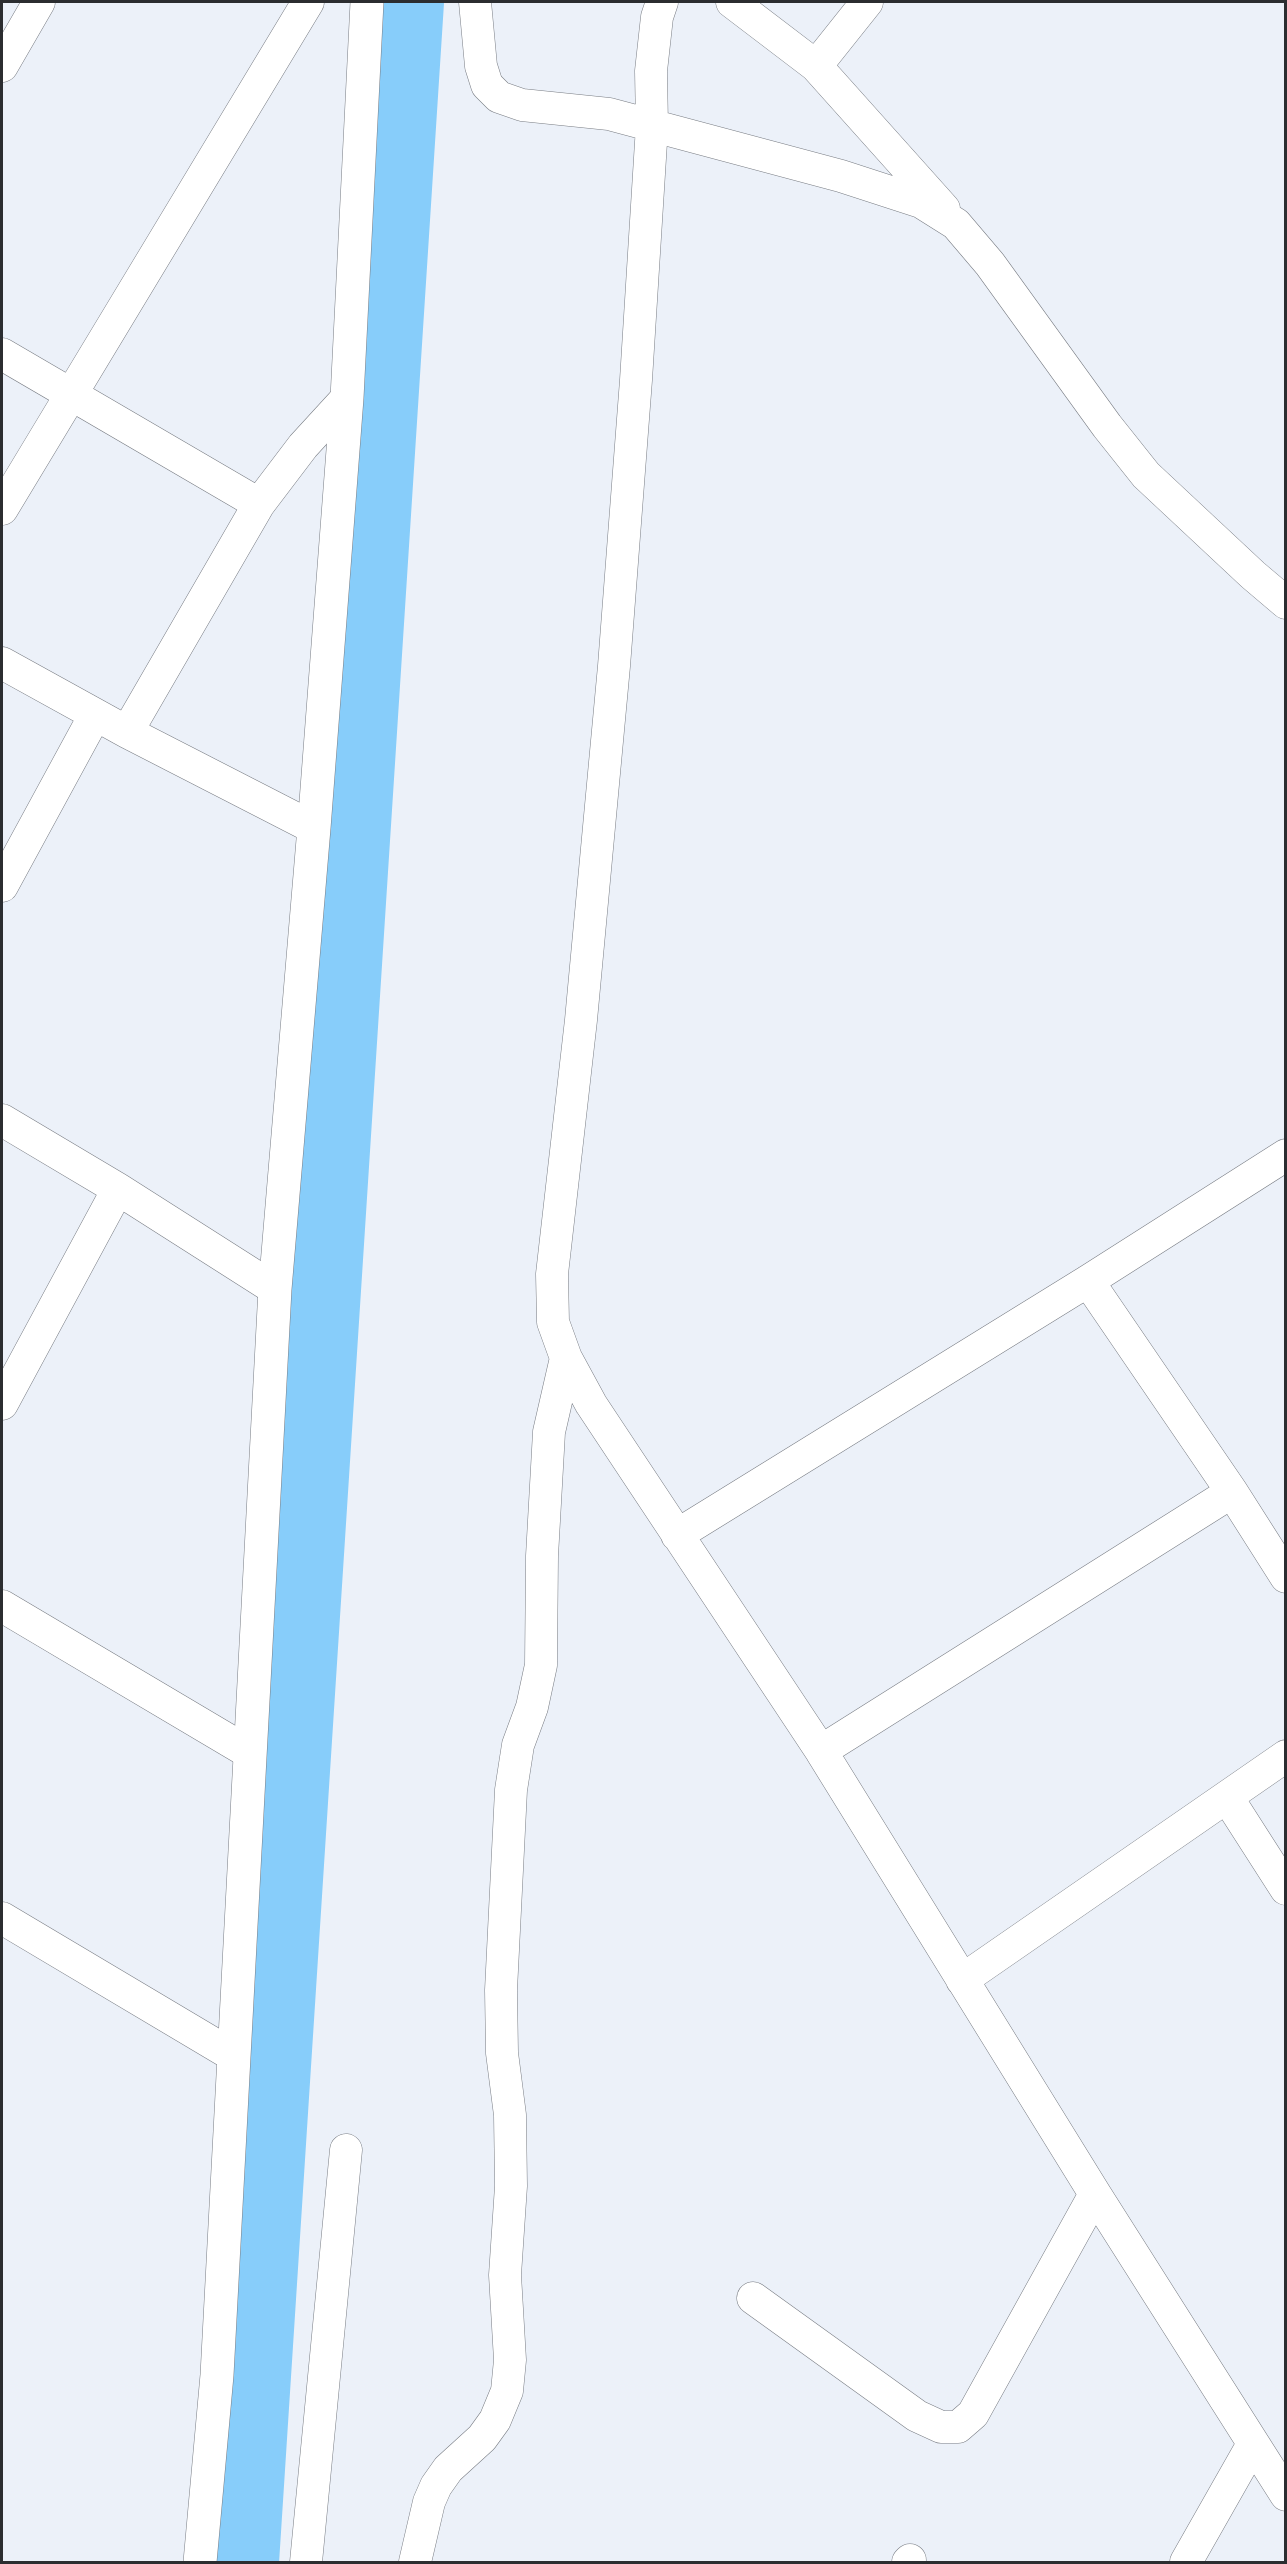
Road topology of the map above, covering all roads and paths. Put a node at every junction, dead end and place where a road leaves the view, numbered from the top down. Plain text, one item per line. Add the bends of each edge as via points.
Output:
1 (39, 2) edge
2 (308, 2) edge
3 (367, 2) edge
4 (475, 2) edge
5 (662, 2) edge
6 (732, 2) edge
7 (867, 2) edge
8 (2, 66) edge
9 (816, 66) junction
10 (652, 126) junction
11 (956, 224) junction
12 (2, 354) edge
13 (69, 393) junction
14 (346, 398) junction
15 (259, 504) junction
16 (2, 509) edge
17 (1286, 603) edge
18 (2, 663) edge
19 (95, 715) junction
20 (127, 732) junction
21 (314, 828) junction
22 (2, 886) edge
23 (2, 1120) edge
24 (1286, 1155) edge
25 (118, 1189) junction
26 (1088, 1281) junction
27 (275, 1289) junction
28 (566, 1358) junction
29 (2, 1404) edge
30 (1232, 1492) junction
31 (677, 1535) junction
32 (1286, 1577) edge
33 (2, 1606) edge
34 (821, 1751) junction
35 (250, 1753) junction
36 (1286, 1756) edge
37 (1227, 1797) junction
38 (1286, 1889) edge
39 (2, 1918) edge
40 (962, 1980) junction
41 (234, 2056) junction
42 (346, 2150) dead end
43 (1095, 2194) junction
44 (753, 2298) dead end
45 (1253, 2444) junction
46 (1286, 2495) edge
47 (200, 2562) edge
48 (306, 2562) edge
49 (415, 2562) edge
50 (1186, 2562) edge

1 - 8 street
2 - 13 street
3 - 14 street
4 - 10 street via 481,66 487,85 499,97 522,105 609,114
5 - 10 street via 651,70
6 - 9 street
7 - 9 street
9 - 11 street
10 - 11 street via 841,176 921,202
10 - 28 street via 615,654 581,1020 552,1274 553,1322
11 - 17 street via 1146,475
12 - 13 street
13 - 15 street
13 - 16 street
14 - 15 street
14 - 21 street
15 - 20 street
18 - 19 street
19 - 20 street
19 - 22 street
20 - 21 street
21 - 27 street
23 - 25 street
24 - 26 street
25 - 27 street
25 - 29 street
26 - 30 street
26 - 31 street
27 - 35 street
28 - 31 street via 591,1404
28 - 49 street via 549,1432 542,1556 542,1665 518,1745 511,1790 501,1990 511,2174 505,2275 510,2360 507,2391 495,2420 482,2438 448,2469 436,2486
30 - 32 street
30 - 34 street
31 - 34 street
33 - 35 street
34 - 40 street
35 - 41 street
36 - 37 street
37 - 38 street
37 - 40 street
39 - 41 street
40 - 43 street
41 - 47 street via 217,2375
42 - 48 street
43 - 44 street via 974,2414 958,2427 941,2427 917,2416
43 - 45 street
45 - 46 street
45 - 50 street

